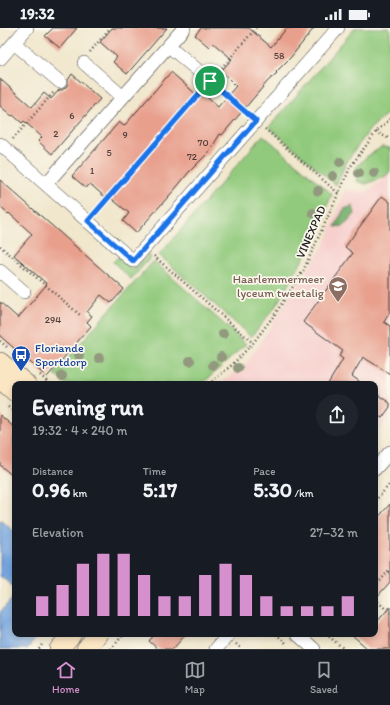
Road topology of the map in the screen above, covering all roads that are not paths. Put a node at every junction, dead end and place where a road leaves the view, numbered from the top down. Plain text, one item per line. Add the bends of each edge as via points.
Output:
1 (27, 28) edge
2 (184, 28) edge
3 (338, 28) edge
4 (14, 43) junction
5 (169, 46) junction
6 (0, 59) edge
7 (86, 59) road end
8 (209, 80) road end
9 (58, 86) road end
10 (123, 97) junction
11 (2, 146) edge
12 (46, 184) junction
13 (0, 271) edge
14 (24, 292) dead end
15 (0, 362) edge
16 (0, 379) edge
17 (22, 381) edge
18 (12, 389) edge
19 (390, 452) edge
20 (378, 466) edge
21 (69, 637) edge
22 (96, 637) edge
23 (226, 637) edge
24 (300, 637) edge
25 (59, 649) edge
26 (86, 649) edge
27 (216, 649) edge
28 (314, 649) edge

1 - 4 street
2 - 5 street
3 - 12 street via 133,261
4 - 6 street
4 - 9 street
5 - 8 street
5 - 10 street
7 - 10 street
10 - 12 street
11 - 12 street
13 - 14 street
15 - 17 street
16 - 18 street
19 - 20 street
21 - 25 street
22 - 26 street
23 - 27 street
24 - 28 street

